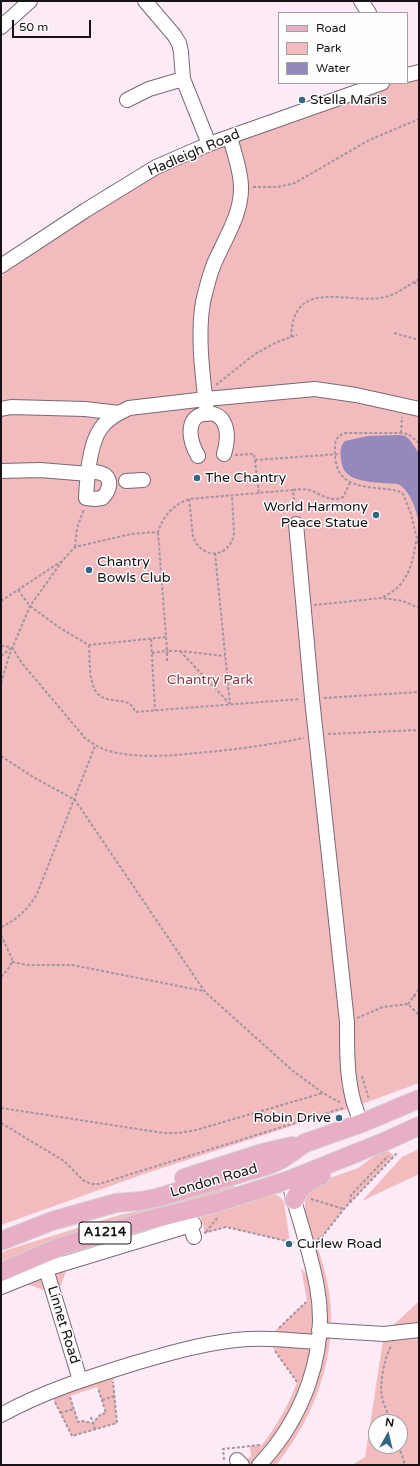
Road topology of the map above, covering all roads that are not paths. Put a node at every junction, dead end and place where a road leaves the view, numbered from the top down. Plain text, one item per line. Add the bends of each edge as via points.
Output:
1 (145, 1) edge
2 (361, 1) edge
3 (28, 2) edge
4 (368, 12) edge
5 (1, 26) edge
6 (419, 72) edge
7 (408, 75) edge
8 (183, 79) junction
9 (379, 84) edge
10 (126, 100) dead end
11 (230, 137) junction
12 (209, 144) junction
13 (1, 266) edge
14 (206, 399) junction
15 (125, 408) junction
16 (1, 409) edge
17 (419, 409) edge
18 (207, 414) junction
19 (225, 450) road end
20 (198, 456) dead end
21 (1, 471) edge
22 (89, 473) junction
23 (143, 480) dead end
24 (117, 482) junction
25 (296, 524) road end
26 (419, 1099) edge
27 (355, 1112) junction
28 (419, 1126) edge
29 (305, 1143) junction
30 (385, 1148) junction
31 (282, 1159) junction
32 (289, 1180) junction
33 (294, 1200) junction
34 (116, 1203) junction
35 (196, 1230) road end
36 (1, 1241) edge
37 (46, 1269) junction
38 (1, 1272) edge
39 (1, 1287) edge
40 (419, 1330) edge
41 (319, 1336) junction
42 (80, 1380) junction
43 (1, 1415) edge
44 (259, 1465) edge

1 - 8 street via 179,43
2 - 4 street
3 - 5 street
6 - 7 street
8 - 10 street via 149,89
8 - 12 street
9 - 11 street, Hadleigh Road
11 - 12 street, Hadleigh Road
11 - 14 street via 241,186 240,200 236,215 214,263 203,303 201,324
12 - 13 street, Hadleigh Road via 156,167 125,185
14 - 15 street
14 - 17 street via 315,390 356,395
14 - 18 street
15 - 16 street
15 - 22 street via 105,423 98,434
18 - 19 street via 223,420 226,432
18 - 20 street via 192,422 192,442
21 - 22 street
22 - 24 street via 104,475
22 - 24 street via 86,498 102,498
23 - 24 street
25 - 27 street via 347,1022 348,1063
26 - 27 main road, London Road / A1214
27 - 29 main road, London Road / A1214
28 - 30 main road, London Road / A1214
29 - 31 main road, London Road / A1214
29 - 34 main road via 217,1167 136,1193
30 - 32 main road, London Road / A1214
30 - 33 main road via 310,1180
31 - 32 main road
31 - 34 main road, London Road / A1214 via 156,1198
32 - 33 street
32 - 38 main road, London Road / A1214 via 62,1246
33 - 41 street via 317,1286
34 - 36 main road, London Road / A1214 via 52,1221
35 - 37 street
37 - 39 street
37 - 42 street, Linnet Road
40 - 41 street
41 - 42 street via 208,1344
41 - 44 street via 310,1378 296,1413 282,1437
42 - 43 street

